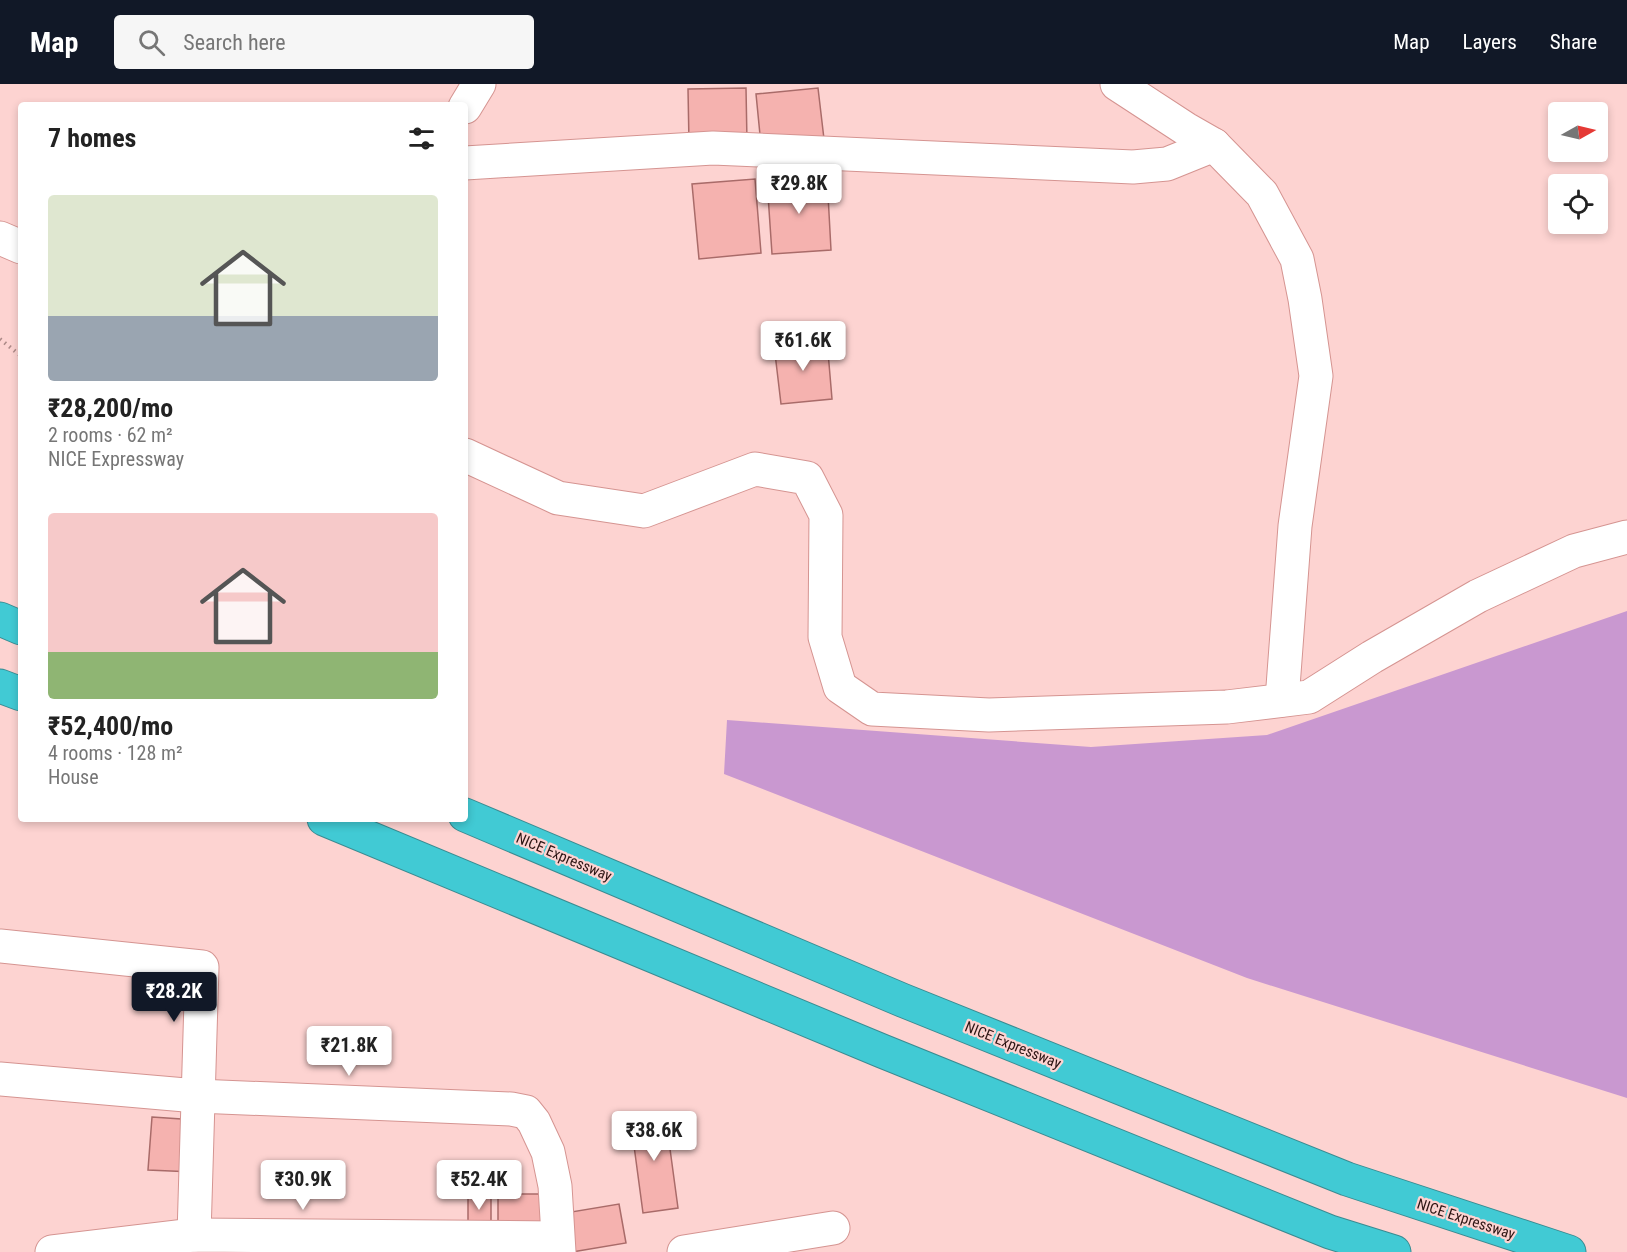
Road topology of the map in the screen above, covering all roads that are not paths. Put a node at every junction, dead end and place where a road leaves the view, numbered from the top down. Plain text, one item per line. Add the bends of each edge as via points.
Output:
1 (478, 84) edge
2 (1117, 84) edge
3 (468, 102) edge
4 (1214, 145) junction
5 (468, 163) edge
6 (0, 238) edge
7 (18, 246) edge
8 (468, 456) edge
9 (1627, 537) edge
10 (0, 619) edge
11 (18, 627) edge
12 (0, 686) edge
13 (18, 693) edge
14 (1282, 700) junction
15 (468, 816) edge
16 (331, 822) edge
17 (0, 946) edge
18 (0, 1079) edge
19 (197, 1096) junction
20 (833, 1228) dead end
21 (194, 1235) junction
22 (558, 1245) edge
23 (51, 1252) edge
24 (684, 1252) edge
25 (1394, 1252) edge
26 (1569, 1252) edge

1 - 3 street
2 - 4 street
4 - 5 street via 1167,164 1133,167 713,148
4 - 14 street via 1262,194 1298,260 1316,376 1295,526
6 - 7 street
8 - 14 street via 558,498 644,512 755,469 807,478 826,515 825,637 840,687 872,709 989,715 1227,707
9 - 14 street via 1574,551 1478,596 1309,697
10 - 11 highway
12 - 13 highway
15 - 26 highway, NICE Expressway via 902,1000 1347,1179
16 - 25 highway via 1308,1224
17 - 19 street via 202,967
18 - 19 street
19 - 21 street
19 - 22 street via 525,1112 548,1152 555,1186
20 - 24 street
21 - 22 street
21 - 23 street

